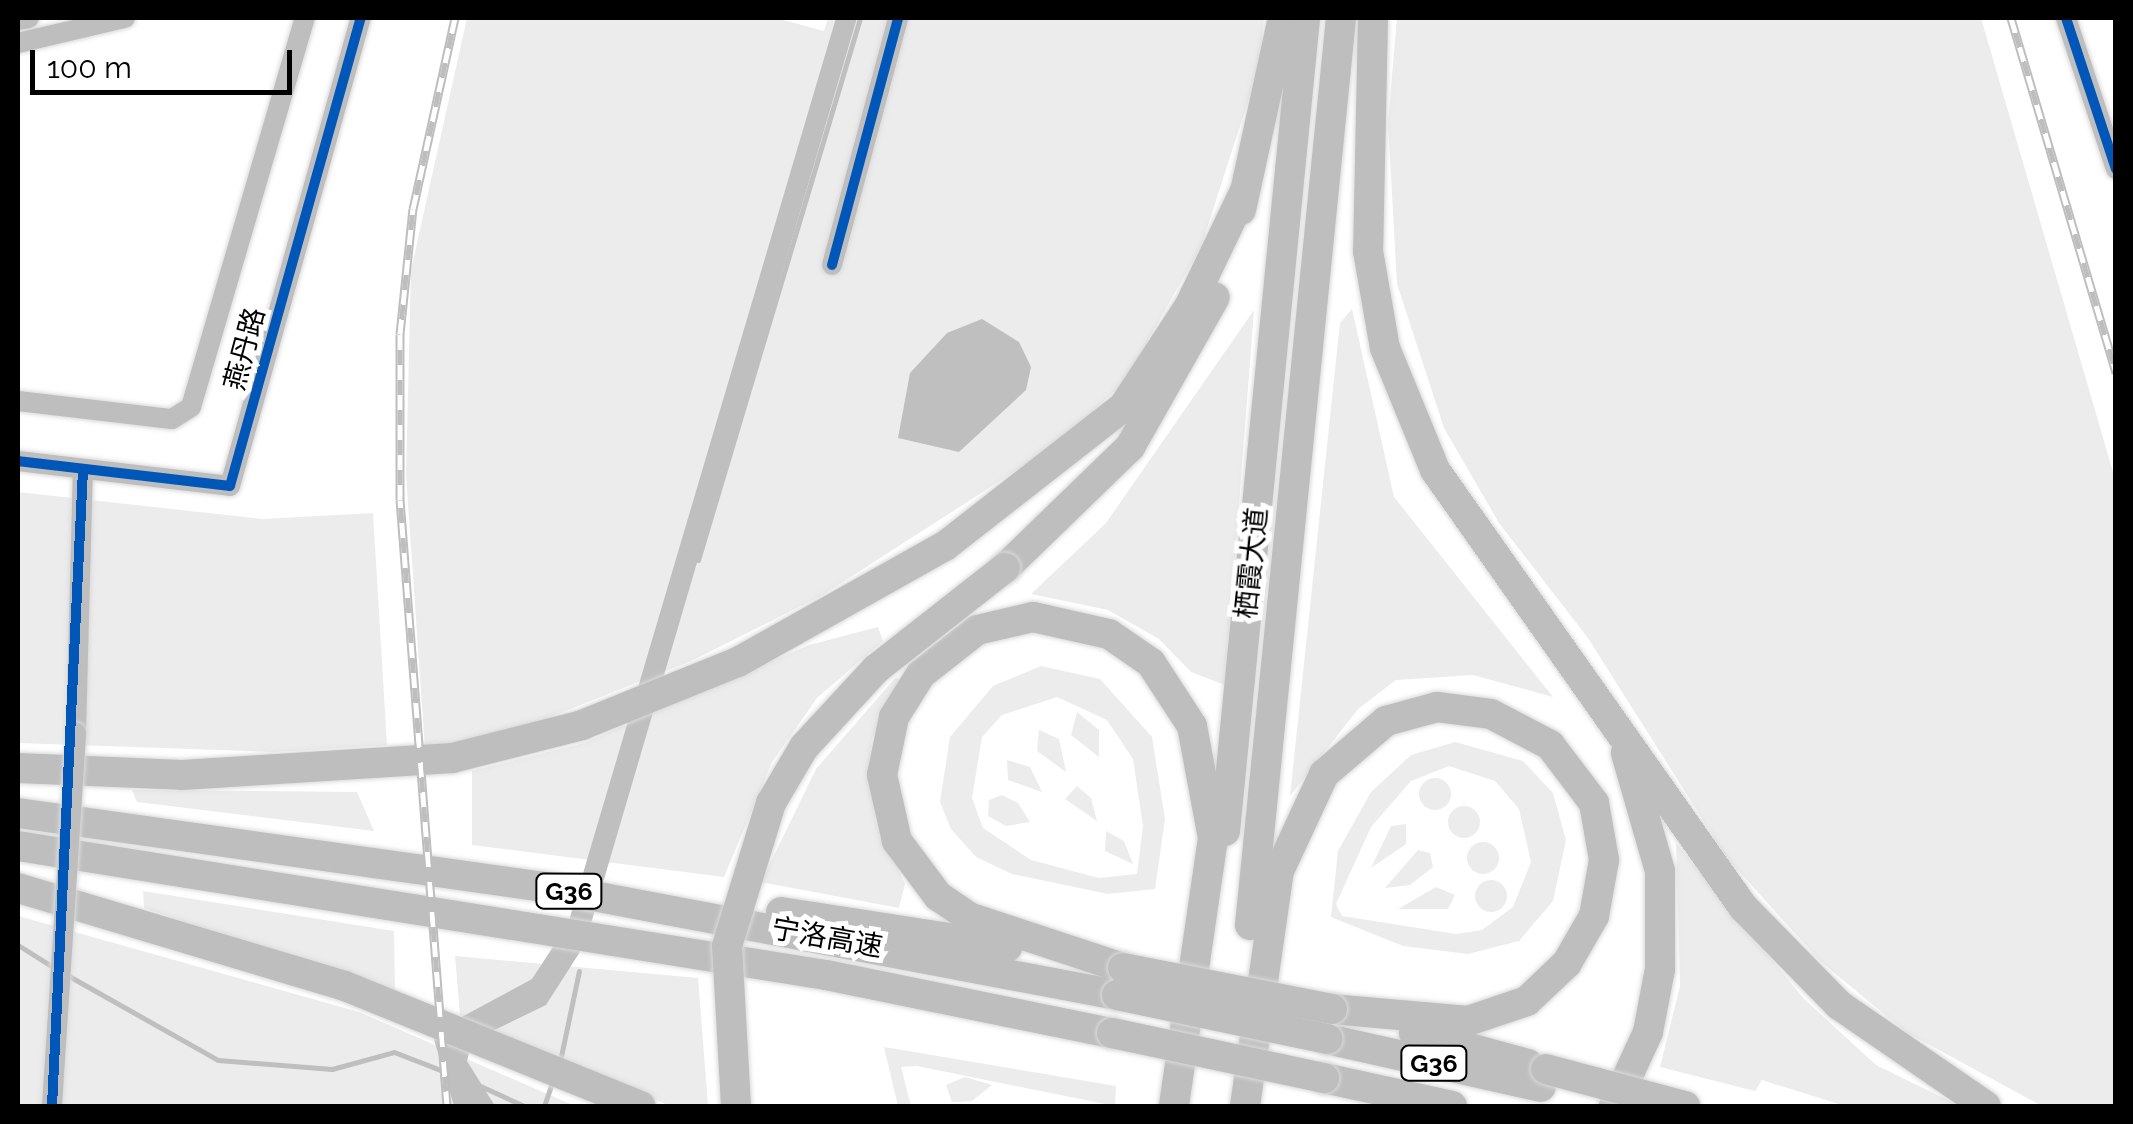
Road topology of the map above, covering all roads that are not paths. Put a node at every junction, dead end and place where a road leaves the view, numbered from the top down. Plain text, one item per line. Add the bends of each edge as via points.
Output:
1 (29, 18) edge
2 (125, 18) edge
3 (306, 18) edge
4 (361, 18) edge
5 (898, 18) edge
6 (1283, 18) edge
7 (1305, 18) edge
8 (1341, 18) edge
9 (1372, 18) edge
10 (2066, 18) edge
11 (18, 20) edge
12 (18, 43) edge
13 (2116, 169) edge
14 (1244, 193) junction
15 (832, 265) dead end
16 (18, 401) edge
17 (18, 460) edge
18 (83, 469) junction
19 (1584, 671) junction
20 (18, 768) edge
21 (18, 813) edge
22 (18, 846) edge
23 (18, 888) edge
24 (1120, 981) junction
25 (1342, 1011) junction
26 (551, 1066) junction
27 (1544, 1078) junction
28 (52, 1106) edge
29 (603, 1106) edge
30 (641, 1106) edge
31 (736, 1106) edge
32 (1174, 1106) edge
33 (1188, 1106) edge
34 (1228, 1106) edge
35 (1245, 1106) edge
36 (1452, 1106) edge
37 (1614, 1106) edge
38 (1628, 1106) edge
39 (1685, 1106) edge
40 (1986, 1106) edge

1 - 11 street
2 - 12 street
3 - 16 street via 190,407 172,419
4 - 18 street, 燕丹路 via 230,486
5 - 15 street
6 - 14 highway
7 - 33 highway, 栖霞大道 via 1221,868
8 - 34 highway, 栖霞大道
9 - 19 highway via 1368,251 1390,363 1435,470
10 - 13 street
14 - 20 highway via 1190,305 1124,406 944,546 738,662 582,726 452,758 201,774
14 - 31 highway, bridge via 1219,290 1130,447 1005,568 876,669 804,747 771,803 727,946
17 - 18 street, 燕丹路
18 - 28 street, bridge via 76,733
19 - 37 highway via 1644,795 1660,871 1660,969 1648,1032
19 - 40 highway via 1779,948 1892,1046
21 - 24 highway, 宁洛高速 / G36 via 551,888
22 - 36 highway, 宁洛高速 / G36, bridge via 826,975
23 - 26 highway via 220,942
24 - 25 highway, bridge
24 - 27 highway, 宁洛高速 / G36, bridge via 1327,1039
24 - 32 highway via 969,917 938,896 897,841 882,775 894,718 920,674 977,630 1033,617 1109,634 1152,663 1192,726 1213,838
25 - 27 highway
25 - 35 highway via 1468,1021 1527,1000 1567,963 1594,916 1604,860 1594,803 1550,745 1490,714 1438,706 1386,721 1324,774 1279,871
26 - 29 highway
26 - 30 highway
27 - 38 highway, 宁洛高速 / G36
27 - 39 highway, bridge

